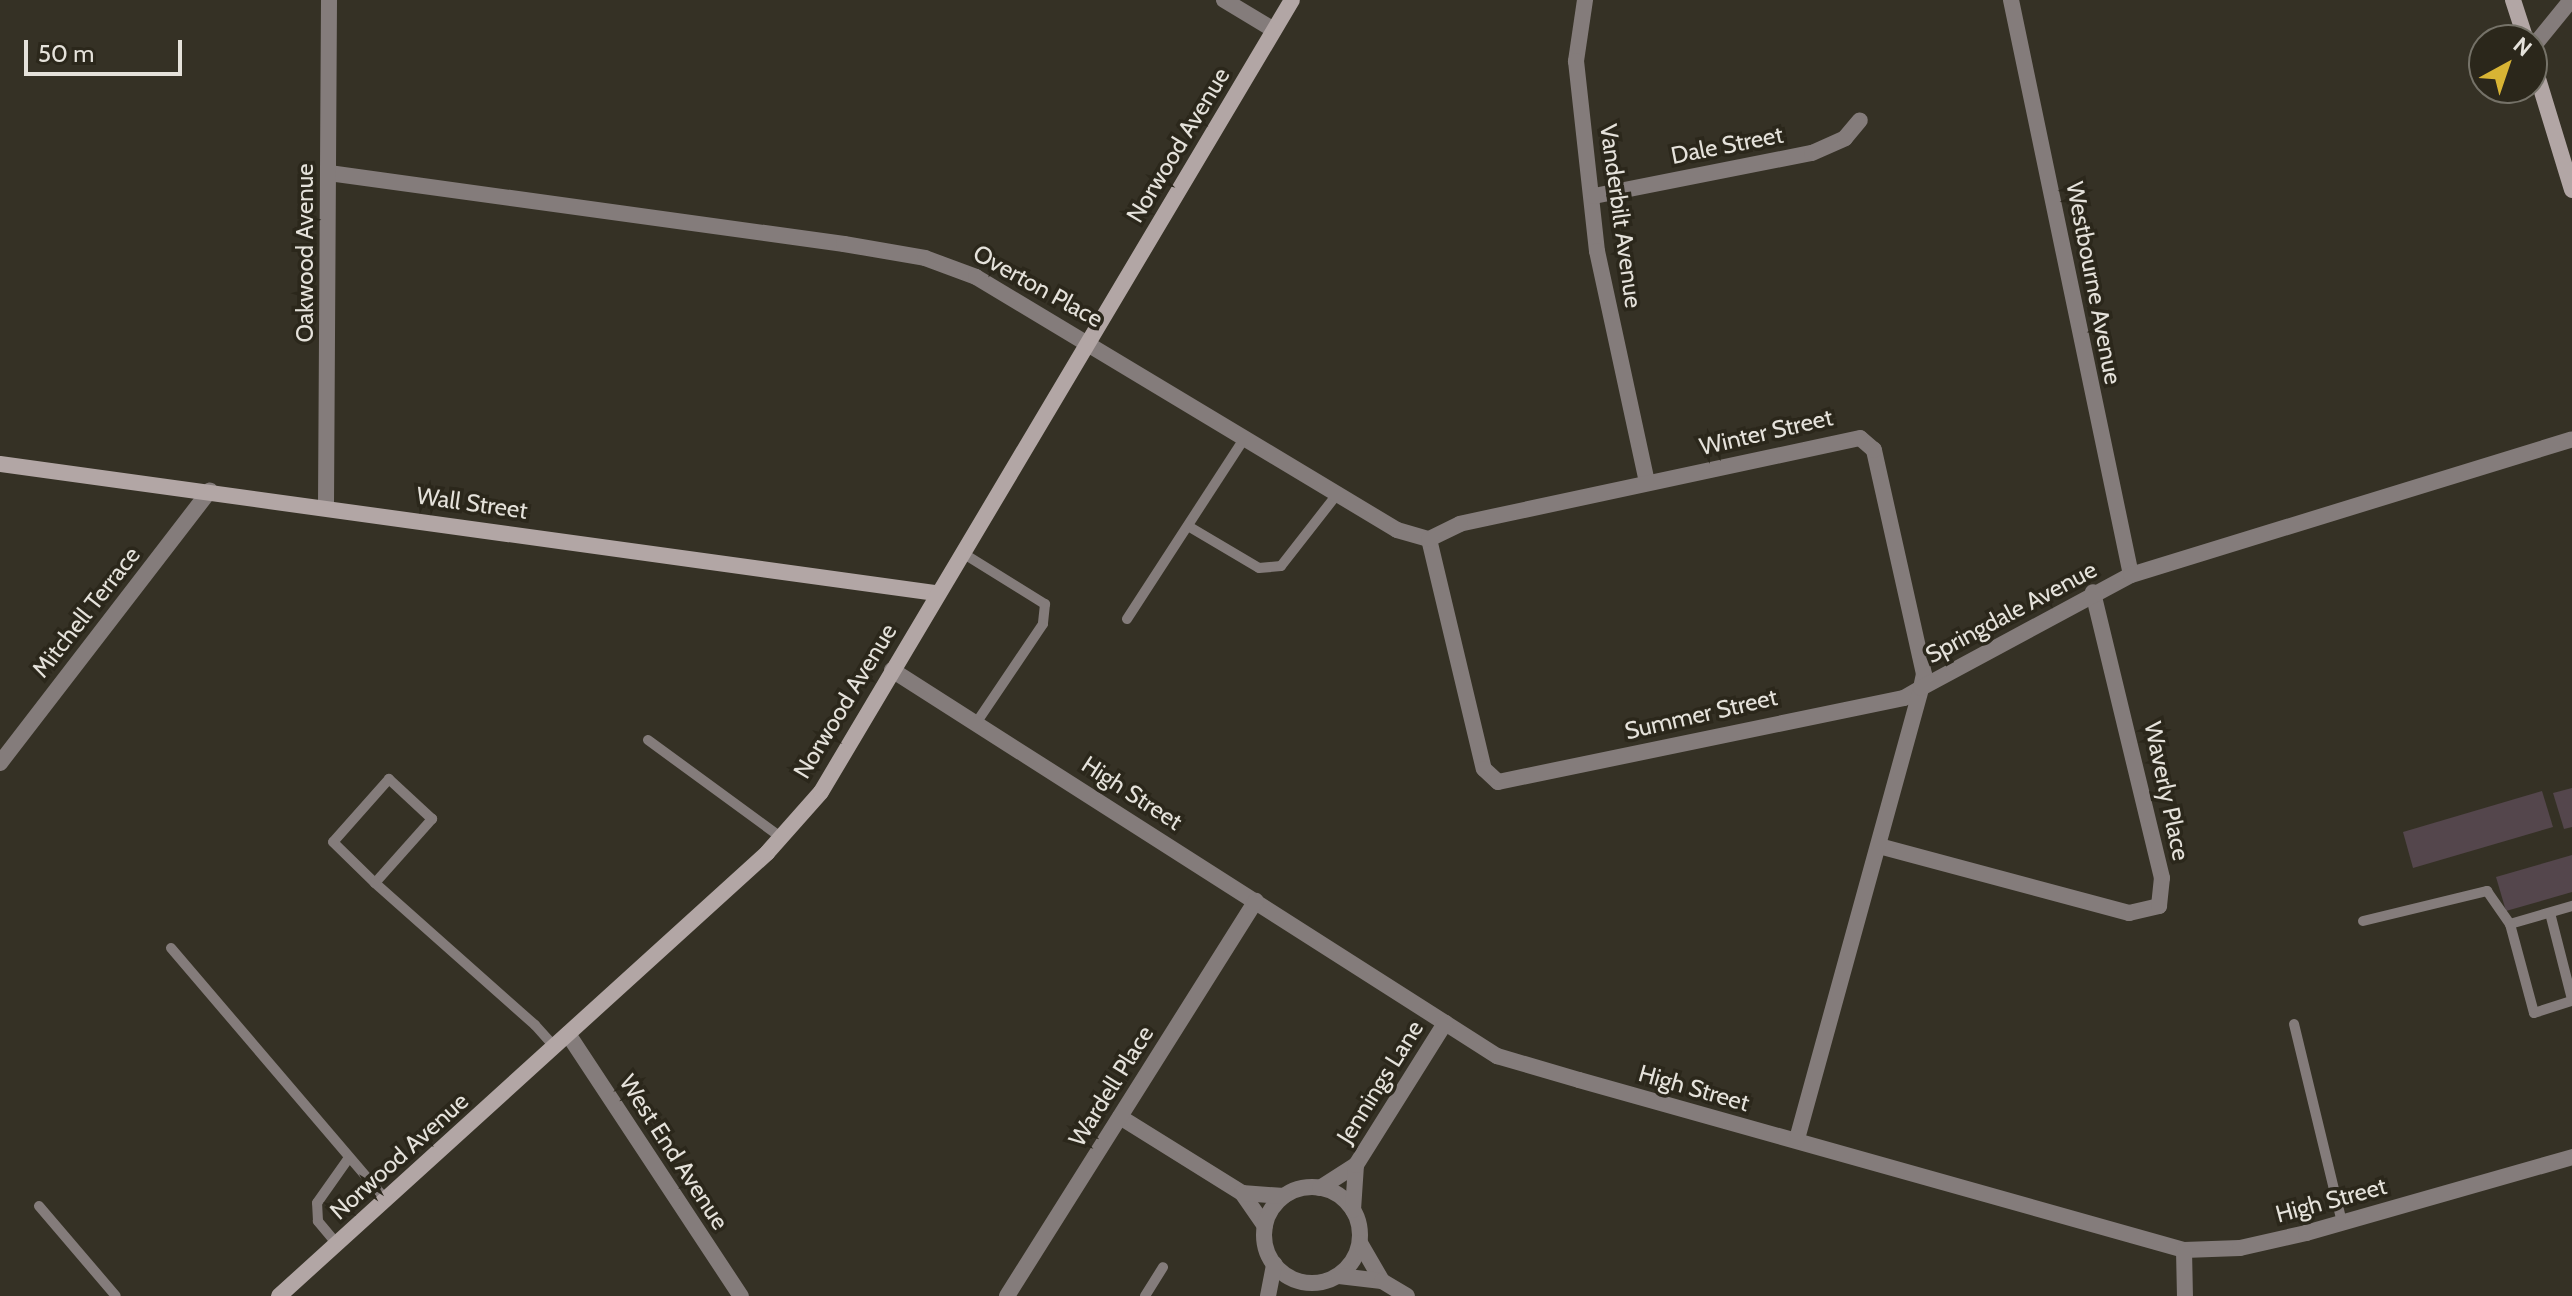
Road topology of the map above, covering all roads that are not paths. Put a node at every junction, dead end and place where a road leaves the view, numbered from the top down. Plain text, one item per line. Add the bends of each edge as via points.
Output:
1 (329, 0) edge
2 (1224, 0) edge
3 (1292, 0) edge
4 (1585, 0) edge
5 (2011, 0) edge
6 (2513, 0) edge
7 (2571, 0) edge
8 (2521, 24) edge
9 (2548, 28) edge
10 (1274, 30) junction
11 (2546, 104) edge
12 (1860, 120) dead end
13 (329, 173) junction
14 (2572, 190) edge
15 (1594, 196) junction
16 (1089, 341) junction
17 (1246, 436) junction
18 (2572, 439) edge
19 (0, 464) edge
20 (1647, 483) junction
21 (210, 490) junction
22 (1338, 493) junction
23 (326, 505) junction
24 (1188, 526) junction
25 (1429, 539) junction
26 (961, 552) junction
27 (2131, 575) junction
28 (2093, 592) junction
29 (936, 593) junction
30 (1127, 619) dead end
31 (892, 670) junction
32 (1921, 688) junction
33 (977, 722) junction
34 (648, 740) dead end
35 (0, 763) edge
36 (782, 838) junction
37 (1879, 846) junction
38 (375, 883) junction
39 (1256, 901) junction
40 (2572, 906) edge
41 (2550, 913) junction
42 (2363, 921) dead end
43 (2510, 924) junction
44 (171, 948) dead end
45 (2572, 1000) edge
46 (1445, 1023) junction
47 (2294, 1024) dead end
48 (568, 1034) junction
49 (554, 1046) junction
50 (1120, 1117) junction
51 (1797, 1139) junction
52 (2572, 1157) edge
53 (348, 1159) junction
54 (1356, 1165) junction
55 (1320, 1188) junction
56 (1242, 1193) junction
57 (1284, 1196) junction
58 (386, 1200) junction
59 (39, 1206) dead end
60 (1353, 1210) junction
61 (2342, 1223) junction
62 (1265, 1226) junction
63 (1360, 1243) junction
64 (337, 1244) junction
65 (2184, 1250) junction
66 (1274, 1264) junction
67 (1163, 1267) dead end
68 (1339, 1276) junction
69 (1382, 1281) junction
70 (1305, 1283) junction
71 (302, 1288) edge
72 (116, 1296) edge
73 (279, 1296) edge
74 (741, 1296) edge
75 (1007, 1296) edge
76 (1145, 1296) edge
77 (1268, 1296) edge
78 (1287, 1296) edge
79 (1407, 1296) edge
80 (2185, 1296) edge

1 - 13 street, Oakwood Avenue
2 - 10 street
3 - 10 street, Norwood Avenue
4 - 15 street, Vanderbilt Avenue via 1576,61
5 - 27 street, Westbourne Avenue
6 - 8 street
7 - 9 street
10 - 16 street, Norwood Avenue
11 - 14 street
12 - 15 street, Dale Street via 1845,138 1812,153
13 - 16 street, Overton Place via 925,258 976,277
13 - 23 street, Oakwood Avenue
15 - 20 street, Vanderbilt Avenue via 1604,294
16 - 17 street, Overton Place
16 - 26 street, Norwood Avenue
17 - 22 street, Overton Place
17 - 24 lane
18 - 27 street, Springdale Avenue
19 - 21 street, Wall Street
20 - 25 street, Winter Street via 1460,524
20 - 32 street, Winter Street via 1853,438 1871,444 1924,674
21 - 23 street, Wall Street
21 - 35 street, Mitchell Terrace
22 - 24 lane via 1281,566 1259,568
22 - 25 street, Overton Place via 1397,530
23 - 29 street, Wall Street
24 - 30 lane
25 - 32 street, Summer Street via 1491,779 1548,774 1904,698
26 - 29 street, Norwood Avenue
26 - 33 lane via 1045,604 1043,624
27 - 28 street, Springdale Avenue
28 - 32 street, Springdale Avenue
28 - 37 street, Waverly Place via 2162,878 2159,906 2129,913
29 - 31 street, Norwood Avenue
31 - 33 street, High Street
31 - 36 street, Norwood Avenue via 821,792
32 - 37 street, Springdale Avenue
33 - 39 street, High Street
34 - 36 lane
36 - 48 street, Norwood Avenue
37 - 51 street, Springdale Avenue
38 - 38 lane via 333,842 389,779 432,819
38 - 49 lane
39 - 46 street, High Street
39 - 50 street, Wardell Place
40 - 41 lane
41 - 43 lane
41 - 45 lane
42 - 43 lane via 2487,891
43 - 45 lane via 2534,1013
44 - 53 lane
46 - 51 street, High Street via 1497,1056
46 - 54 street, Jennings Lane
47 - 61 lane
48 - 49 street, Norwood Avenue
48 - 74 street, West End Avenue
49 - 58 street, Norwood Avenue
50 - 56 street
50 - 75 street, Wardell Place
51 - 65 street, High Street
52 - 61 street, High Street
53 - 58 lane
53 - 64 lane via 317,1203 318,1221
54 - 55 street, Jennings Lane
54 - 60 street, Jennings Lane
55 - 57 street
55 - 60 street
56 - 57 street
56 - 62 street
57 - 62 street
58 - 64 street, Norwood Avenue
59 - 72 lane
60 - 63 street
61 - 65 street, High Street via 2240,1248
62 - 66 street
63 - 68 street
63 - 69 street
64 - 71 street, Norwood Avenue
65 - 80 street
66 - 70 street
66 - 77 street
67 - 76 lane
68 - 69 street
68 - 70 street
69 - 79 street
70 - 78 street
71 - 73 street, Norwood Avenue

